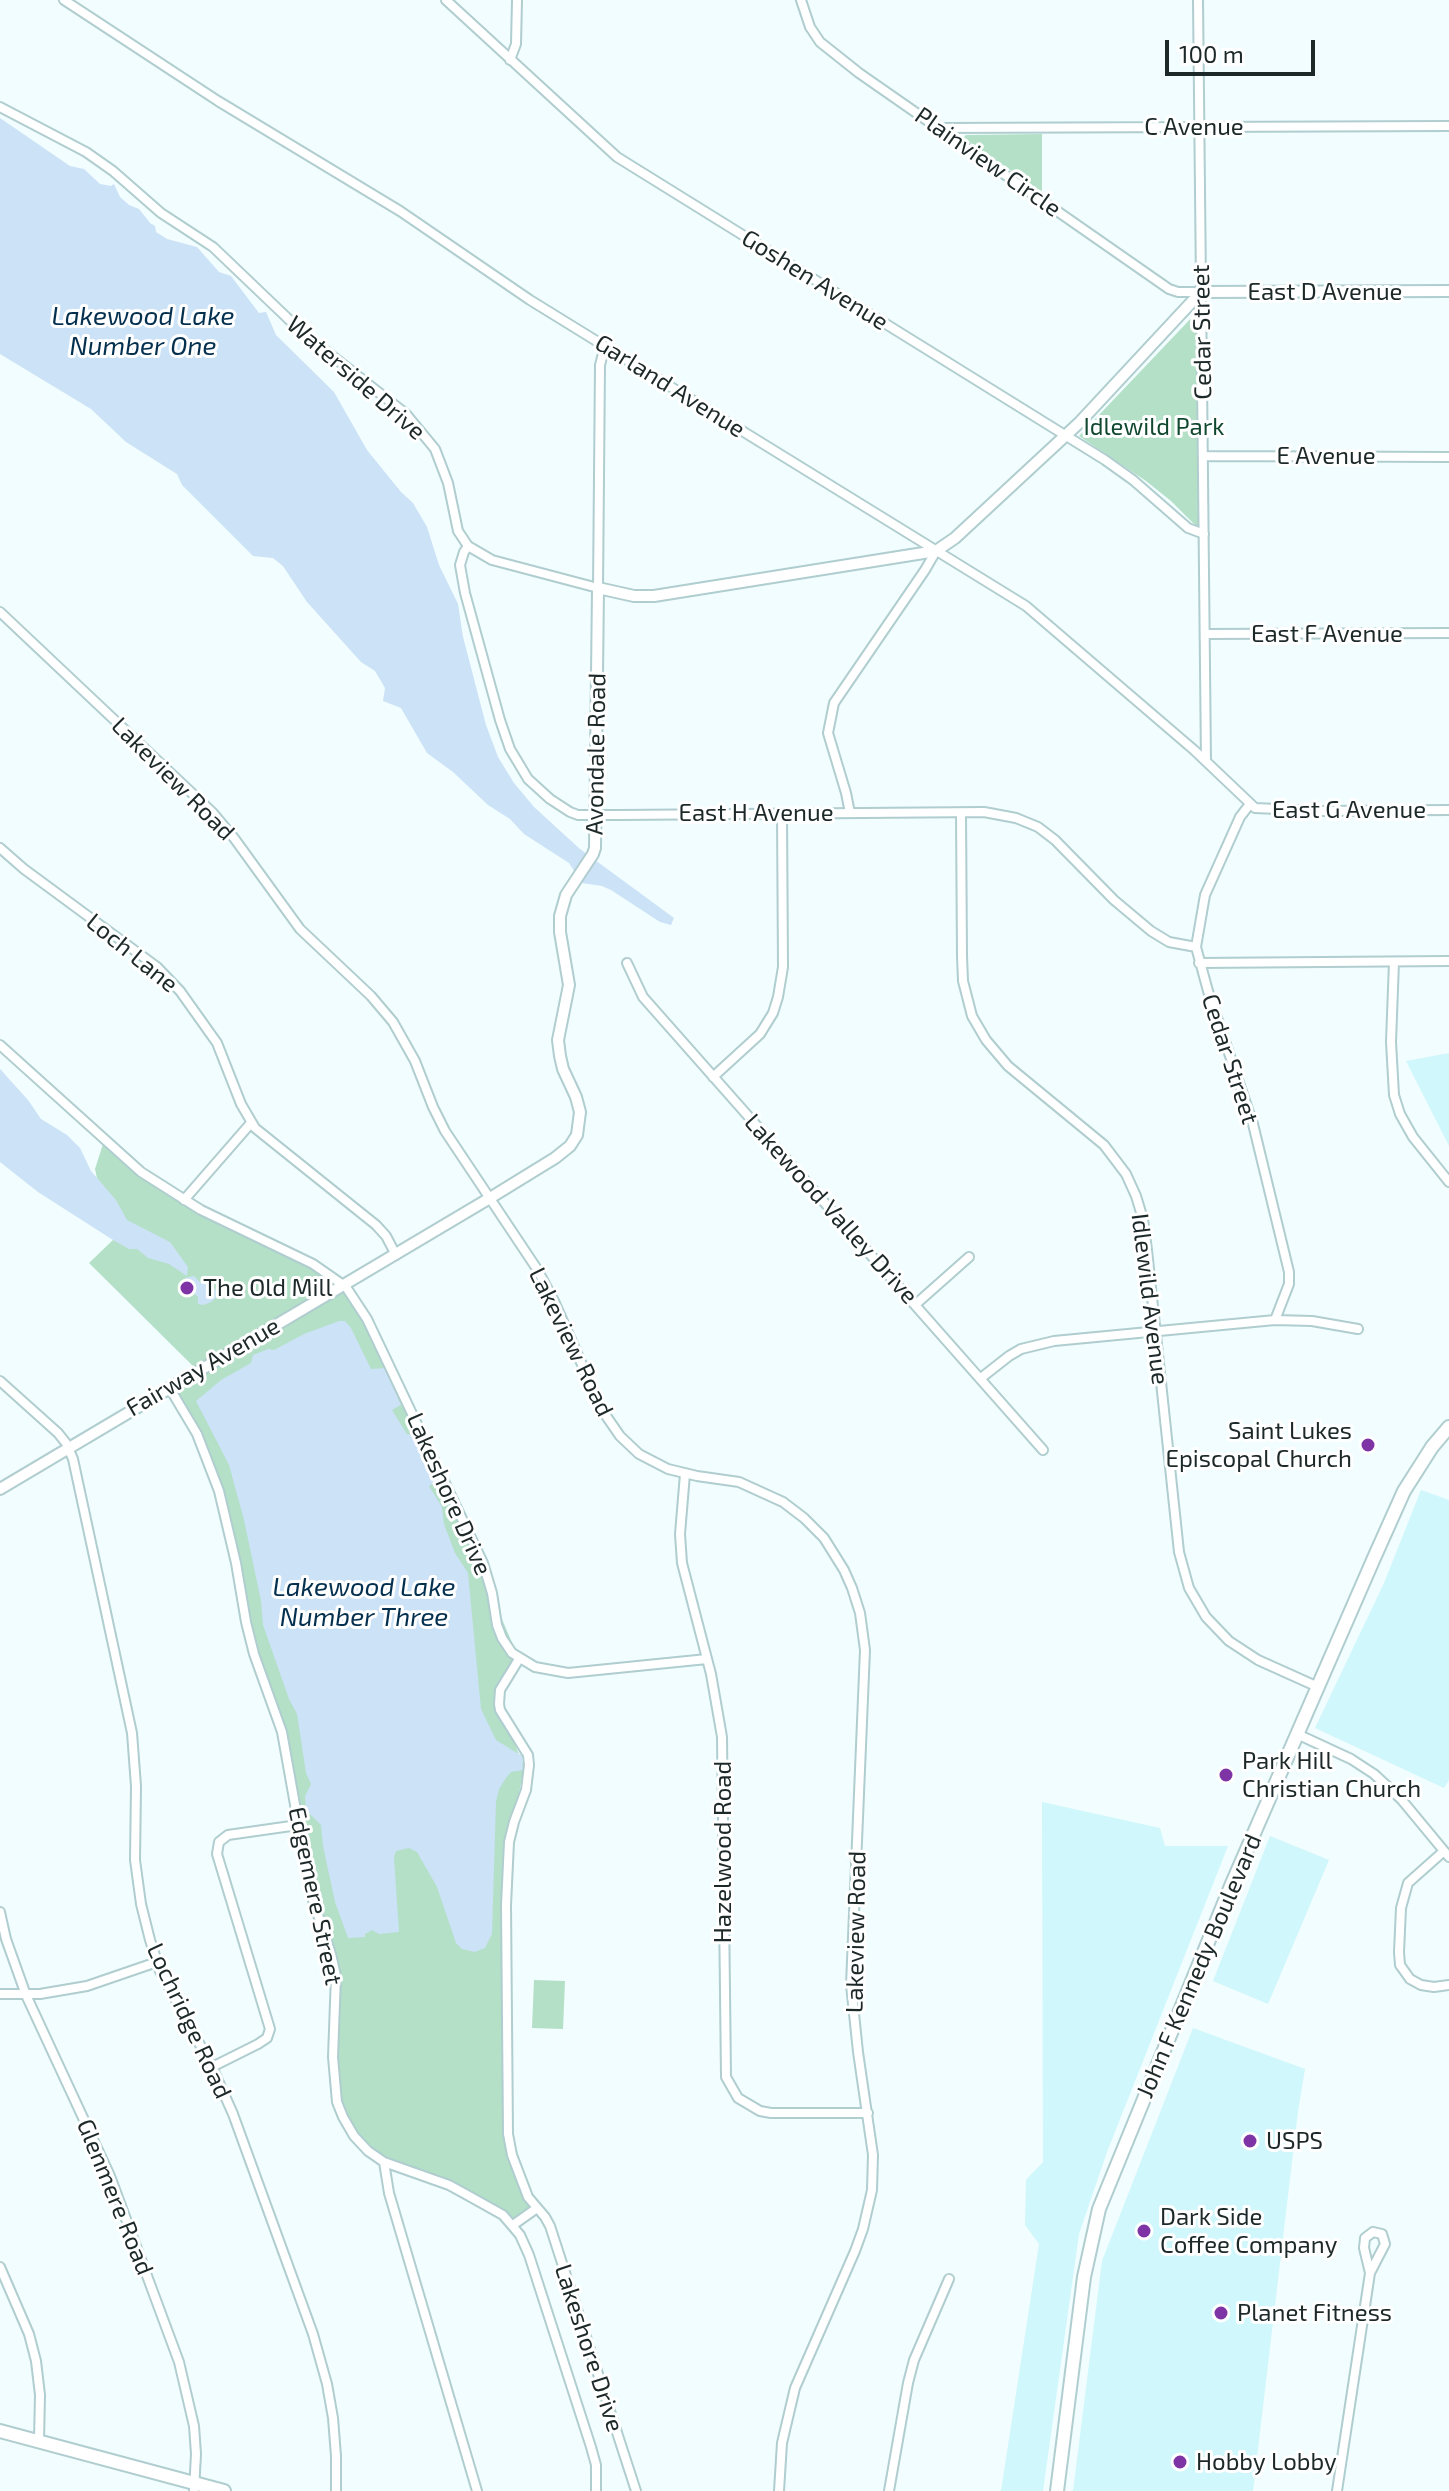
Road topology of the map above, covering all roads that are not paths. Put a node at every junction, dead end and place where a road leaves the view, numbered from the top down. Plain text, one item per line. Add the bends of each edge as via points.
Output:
1 (64, 0) edge
2 (446, 0) edge
3 (517, 0) edge
4 (801, 0) edge
5 (1198, 0) edge
6 (510, 60) junction
7 (0, 107) edge
8 (1449, 126) edge
9 (1199, 127) junction
10 (939, 128) junction
11 (1449, 291) edge
12 (1201, 292) junction
13 (605, 346) junction
14 (1066, 436) junction
15 (1203, 456) junction
16 (1449, 457) edge
17 (1204, 534) junction
18 (468, 546) junction
19 (936, 551) junction
20 (598, 588) junction
21 (0, 612) edge
22 (1449, 633) edge
23 (1205, 634) junction
24 (1206, 761) junction
25 (1250, 804) junction
26 (1449, 810) edge
27 (850, 813) junction
28 (961, 813) junction
29 (782, 814) junction
30 (596, 815) junction
31 (0, 848) edge
32 (1196, 947) junction
33 (1449, 961) edge
34 (1394, 962) junction
35 (627, 963) dead end
36 (1199, 963) junction
37 (0, 1045) edge
38 (713, 1077) junction
39 (251, 1123) junction
40 (1449, 1182) edge
41 (490, 1198) junction
42 (184, 1200) junction
43 (396, 1255) junction
44 (969, 1257) dead end
45 (343, 1287) junction
46 (916, 1304) junction
47 (1275, 1320) junction
48 (1358, 1329) dead end
49 (1156, 1331) junction
50 (981, 1378) junction
51 (0, 1381) edge
52 (169, 1387) junction
53 (1449, 1427) edge
54 (68, 1448) junction
55 (1043, 1450) dead end
56 (685, 1474) junction
57 (0, 1489) edge
58 (519, 1659) junction
59 (707, 1659) junction
60 (1318, 1687) junction
61 (1297, 1734) junction
62 (298, 1825) junction
63 (1447, 1854) edge
64 (0, 1912) edge
65 (157, 1962) junction
66 (1449, 1985) edge
67 (0, 1994) edge
68 (26, 1995) junction
69 (212, 2067) junction
70 (868, 2113) junction
71 (384, 2162) junction
72 (537, 2208) junction
73 (513, 2225) junction
74 (0, 2267) edge
75 (1370, 2273) dead end
76 (949, 2279) dead end
77 (0, 2431) edge
78 (39, 2440) junction
79 (194, 2487) edge
80 (224, 2491) edge
81 (336, 2491) edge
82 (477, 2491) edge
83 (596, 2491) edge
84 (636, 2491) edge
85 (779, 2491) edge
86 (889, 2491) edge
87 (1057, 2491) edge
88 (1337, 2491) edge

1 - 13 street, Garland Avenue
2 - 6 street, Goshen Avenue
3 - 6 street via 516,44
4 - 10 street, Plainview Circle via 810,27 831,53
5 - 9 street, Cedar Street
6 - 14 street, Goshen Avenue via 631,166
7 - 18 street, Waterside Drive via 113,171 161,213 213,247 303,333 406,414 435,449 458,531
8 - 9 street, C Avenue
9 - 10 street, C Avenue
9 - 12 street, Cedar Street
10 - 12 street, Plainview Circle via 1169,289
11 - 12 street, East D Avenue
12 - 14 street
12 - 15 street, Cedar Street
13 - 19 street, Garland Avenue
13 - 20 street, Avondale Road via 600,365
14 - 17 street, Goshen Avenue via 1133,480 1188,528
14 - 19 street
15 - 16 street, E Avenue
15 - 17 street, Cedar Street
17 - 23 street, Cedar Street
18 - 20 street via 492,560
18 - 30 street, East H Avenue via 460,565 465,593 510,749 537,788 570,812
19 - 20 street via 654,596
19 - 24 street, Garland Avenue via 1026,606
19 - 27 street via 831,710 828,733
20 - 30 street, Avondale Road
21 - 41 street, Lakeview Road via 213,813 300,929 380,1005 404,1039 445,1131
22 - 23 street, East F Avenue
23 - 24 street, Cedar Street
24 - 25 street, Garland Avenue
25 - 26 street, East G Avenue via 1263,810
25 - 32 street, Cedar Street via 1205,895
27 - 28 street, East H Avenue
27 - 29 street, East H Avenue
28 - 32 street, East H Avenue via 993,813 1038,827 1131,916 1169,942
28 - 49 street, Idlewild Avenue via 963,981 972,1016 994,1052 1091,1132 1126,1174 1143,1219
29 - 30 street, East H Avenue
29 - 38 street via 783,967 778,997 760,1034
30 - 41 street, Avondale Road via 593,854 566,895 560,916 569,985 558,1040 580,1125 564,1152
31 - 39 street, Loch Lane via 157,967 180,991 217,1043
32 - 36 street, Cedar Street
33 - 34 street
34 - 36 street
34 - 40 street via 1394,1095 1413,1137
35 - 38 street, Lakewood Valley Drive via 643,997
36 - 47 street, Cedar Street via 1253,1124 1289,1272
37 - 42 street, Lakeshore Drive via 141,1172
38 - 46 street, Lakewood Valley Drive
39 - 42 street
39 - 43 street, Loch Lane via 376,1225
41 - 43 street, Fairway Avenue
41 - 56 street, Lakeview Road via 537,1269 602,1410 620,1436 654,1463
42 - 45 street, Lakeshore Drive via 313,1264
43 - 45 street, Fairway Avenue
44 - 46 street
45 - 52 street, Fairway Avenue
45 - 58 street, Lakeshore Drive via 367,1319 440,1470 486,1571 502,1638
46 - 50 street, Lakewood Valley Drive
47 - 48 street
47 - 49 street
49 - 50 street via 1039,1343 1009,1356
49 - 60 street, Idlewild Avenue via 1179,1552 1189,1588 1229,1641
50 - 55 street, Lakewood Valley Drive
51 - 54 street, Lochridge Road
52 - 54 street, Fairway Avenue
52 - 62 street, Edgemere Street via 197,1434 219,1491 254,1654 282,1732
53 - 60 main road, John F Kennedy Boulevard via 1404,1491
54 - 57 street, Fairway Avenue
54 - 65 street, Lochridge Road via 132,1733 137,1885
56 - 59 street, Hazelwood Road via 682,1563
56 - 70 street, Lakeview Road via 747,1485 798,1513 835,1555 860,1613 865,1650 851,1985
58 - 59 street via 568,1673
58 - 72 street, Lakeshore Drive via 500,1690 499,1704 528,1755 529,1776 509,1842 506,2111 512,2155
59 - 70 street, Hazelwood Road via 722,1737 726,2077 738,2098 760,2111
60 - 61 main road, John F Kennedy Boulevard
61 - 63 street via 1374,1774
61 - 87 main road, John F Kennedy Boulevard via 1099,2209 1084,2277
62 - 69 street via 228,1835 219,1842 217,1854 270,2029 258,2044
62 - 71 street, Edgemere Street via 311,1894 336,1976 337,2102 354,2136
63 - 66 street via 1408,1883 1399,1952 1410,1979 1421,1985
64 - 68 street, Glenmere Road
65 - 68 street via 87,1986
65 - 69 street, Lochridge Road
67 - 68 street
68 - 79 street, Glenmere Road via 110,2176 179,2362 194,2426
69 - 81 street, Lochridge Road via 321,2359 333,2418
70 - 85 street, Lakeview Road via 873,2155 870,2205 795,2388 782,2443
71 - 73 street, Lakeshore Drive via 449,2185
71 - 82 street
72 - 73 street
72 - 84 street, Lakeshore Drive via 550,2226
73 - 83 street, Lakeshore Drive via 529,2255 591,2447
74 - 78 street via 36,2361
75 - 88 street
76 - 86 street via 914,2360
77 - 78 main road
78 - 79 main road
79 - 80 main road

